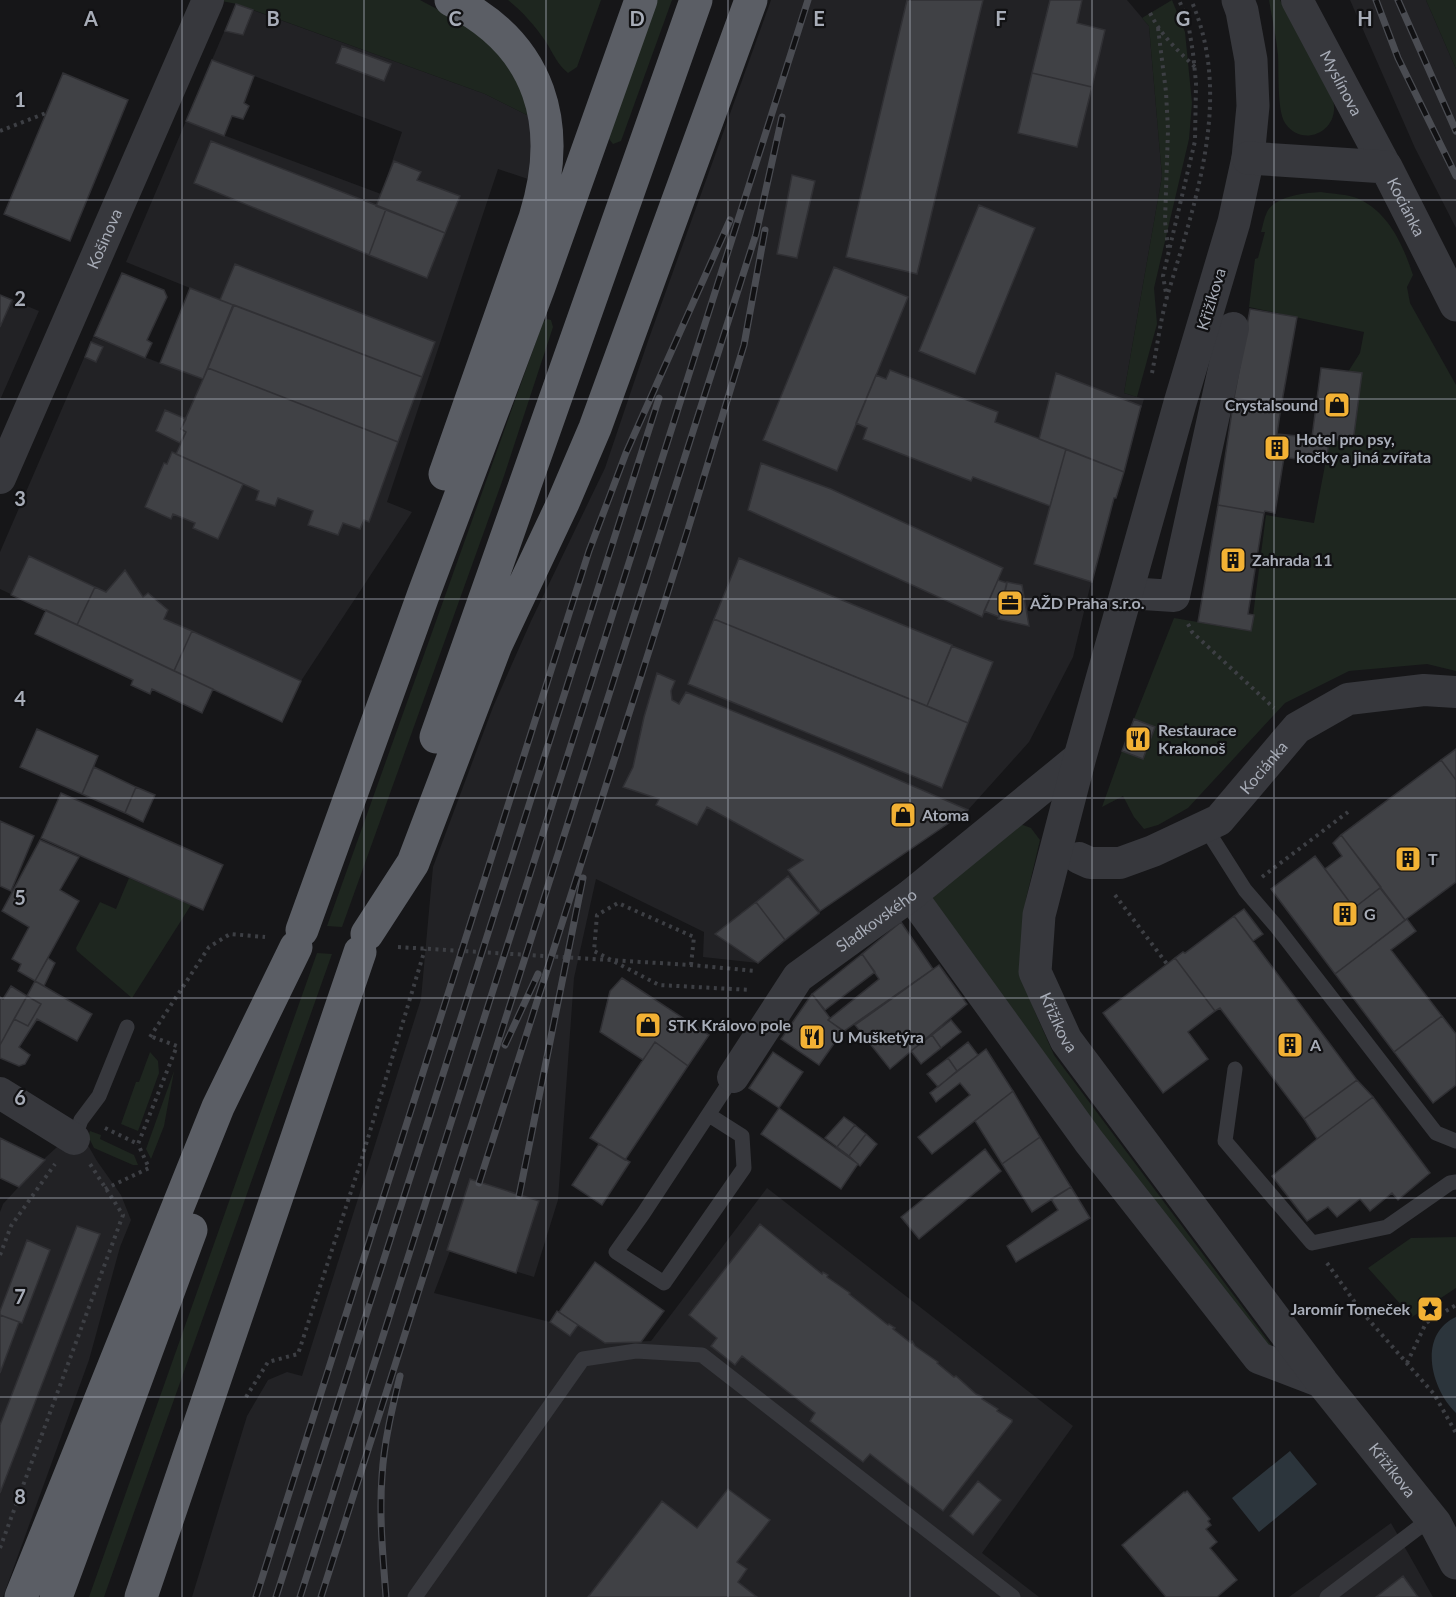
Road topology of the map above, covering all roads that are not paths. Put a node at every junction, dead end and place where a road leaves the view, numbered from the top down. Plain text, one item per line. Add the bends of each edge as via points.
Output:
1 (208, 0) edge
2 (451, 0) edge
3 (641, 0) edge
4 (696, 0) edge
5 (751, 0) edge
6 (1238, 0) edge
7 (1297, 0) edge
8 (1248, 158) junction
9 (1386, 167) junction
10 (1456, 305) edge
11 (1233, 328) dead end
12 (0, 478) edge
13 (424, 593) junction
14 (1128, 593) junction
15 (1456, 692) edge
16 (1080, 757) junction
17 (1205, 827) junction
18 (1079, 858) dead end
19 (910, 895) junction
20 (298, 939) junction
21 (364, 943) junction
22 (128, 1027) road end
23 (1235, 1069) dead end
24 (733, 1077) joint
25 (0, 1093) edge
26 (709, 1115) junction
27 (74, 1139) joint
28 (1456, 1141) edge
29 (1456, 1182) edge
30 (1322, 1382) junction
31 (1435, 1523) junction
32 (1456, 1563) edge
33 (21, 1597) edge
34 (56, 1597) edge
35 (141, 1597) edge
36 (415, 1597) edge
37 (1013, 1597) edge
38 (1327, 1597) edge

1 - 12 street, Košinova
2 - 13 highway via 496,29 528,68 545,115 548,158 535,218 434,506
3 - 13 highway
4 - 21 highway
5 - 21 highway via 583,458 492,654 413,863
6 - 8 street, Křižíkova via 1251,60 1253,106
7 - 9 street, Myslínova
8 - 9 street, Kociánka
8 - 14 street, Křižíkova via 1234,222
9 - 10 street, Kociánka
11 - 14 street, Křižíkova via 1174,596
13 - 20 highway
14 - 16 street, Křižíkova
15 - 17 street, Kociánka via 1424,690 1348,699 1297,728 1219,820
16 - 19 street, Sladkovského
16 - 30 street, Křižíkova via 1039,915 1035,972 1066,1040
17 - 18 street, Kociánka via 1120,863 1090,863
17 - 28 lane via 1245,890 1436,1133
19 - 24 street, Sladkovského via 798,977
19 - 30 street via 1088,1140 1259,1358
20 - 33 highway via 218,1107
20 - 34 highway
21 - 35 highway
22 - 27 lane via 99,1096 81,1120
23 - 29 lane via 1226,1141 1312,1243 1388,1227
24 - 26 lane, Sladkovského
25 - 27 street
26 - 26 lane, Sladkovského via 616,1252 664,1283 744,1168 742,1136
30 - 31 street, Křižíkova
31 - 32 street, Křižíkova
31 - 38 lane via 1418,1528
36 - 37 lane via 583,1359 636,1351 702,1355

